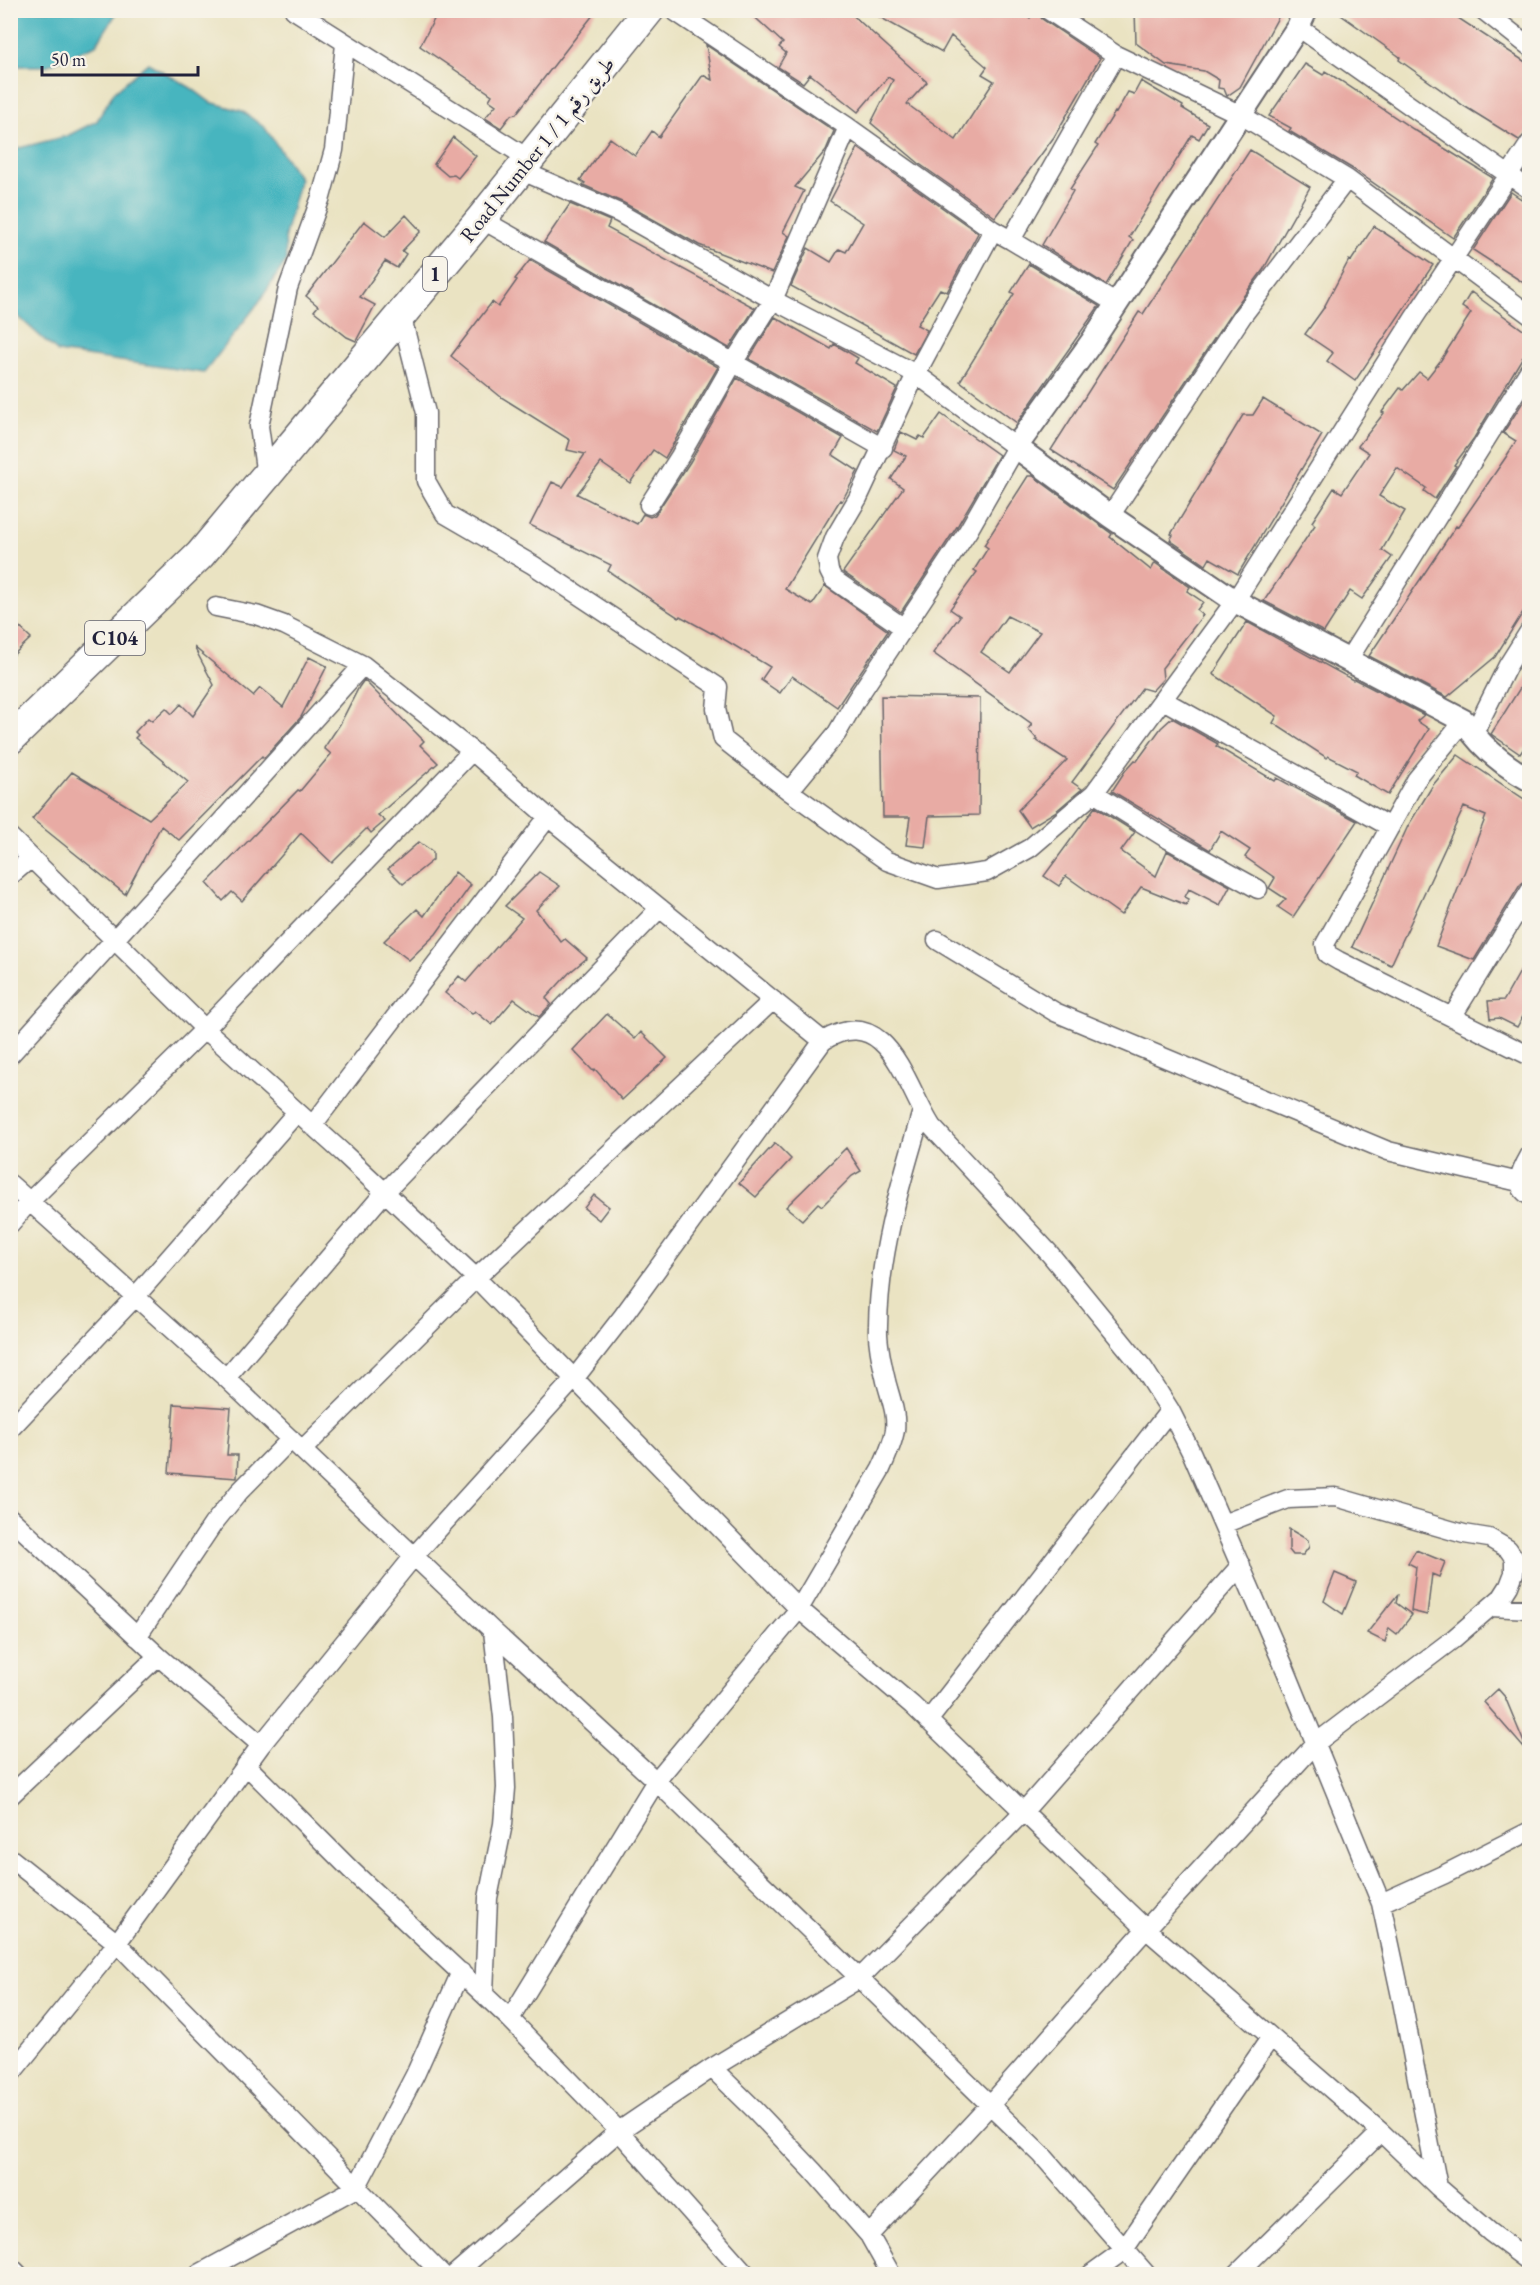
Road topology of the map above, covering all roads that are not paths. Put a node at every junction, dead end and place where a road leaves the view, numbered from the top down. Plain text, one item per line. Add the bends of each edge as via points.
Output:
1 (294, 10) edge
2 (650, 10) edge
3 (673, 10) edge
4 (1048, 10) edge
5 (1483, 10) edge
6 (1302, 19) edge
7 (345, 44) junction
8 (1530, 47) edge
9 (1116, 55) junction
10 (1241, 115) junction
11 (848, 127) junction
12 (1530, 143) edge
13 (524, 164) junction
14 (1507, 175) junction
15 (1347, 179) junction
16 (1530, 190) edge
17 (481, 219) junction
18 (993, 230) junction
19 (1011, 240) junction
20 (1453, 260) junction
21 (773, 300) junction
22 (1117, 304) junction
23 (402, 314) junction
24 (1530, 315) edge
25 (732, 363) junction
26 (1530, 369) edge
27 (916, 374) junction
28 (1016, 447) junction
29 (883, 448) junction
30 (266, 476) junction
31 (649, 505) dead end
32 (1110, 516) junction
33 (216, 535) joint
34 (1235, 601) junction
35 (216, 607) dead end
36 (904, 628) junction
37 (1530, 630) edge
38 (1348, 660) junction
39 (363, 665) junction
40 (1163, 700) junction
41 (1468, 728) junction
42 (10, 739) edge
43 (472, 751) junction
44 (1530, 780) edge
45 (789, 791) junction
46 (1094, 793) junction
47 (548, 817) junction
48 (1390, 827) junction
49 (10, 837) edge
50 (31, 858) junction
51 (10, 876) edge
52 (1258, 889) dead end
53 (1530, 891) edge
54 (660, 908) junction
55 (937, 940) dead end
56 (115, 942) junction
57 (772, 1000) junction
58 (1452, 1017) junction
59 (205, 1029) junction
60 (824, 1041) junction
61 (10, 1056) edge
62 (1530, 1056) edge
63 (922, 1111) junction
64 (297, 1112) junction
65 (312, 1126) junction
66 (1530, 1155) edge
67 (10, 1184) edge
68 (1524, 1189) edge
69 (385, 1192) junction
70 (29, 1202) junction
71 (10, 1224) edge
72 (476, 1278) junction
73 (135, 1298) junction
74 (226, 1378) junction
75 (574, 1379) junction
76 (1170, 1410) junction
77 (10, 1429) edge
78 (296, 1445) junction
79 (10, 1518) edge
80 (1223, 1524) junction
81 (414, 1556) junction
82 (1241, 1565) junction
83 (1491, 1606) junction
84 (799, 1609) junction
85 (1530, 1609) edge
86 (493, 1631) junction
87 (137, 1636) junction
88 (158, 1656) junction
89 (928, 1721) junction
90 (1316, 1743) junction
91 (261, 1745) junction
92 (246, 1765) junction
93 (656, 1781) junction
94 (10, 1796) edge
95 (1024, 1811) junction
96 (1530, 1831) edge
97 (10, 1858) edge
98 (1381, 1903) junction
99 (1146, 1929) junction
100 (117, 1943) junction
101 (461, 1972) junction
102 (860, 1978) junction
103 (484, 1993) junction
104 (510, 2019) junction
105 (1271, 2037) junction
106 (712, 2068) junction
107 (10, 2075) edge
108 (990, 2106) junction
109 (619, 2131) junction
110 (1381, 2132) junction
111 (1438, 2187) junction
112 (356, 2188) junction
113 (869, 2235) junction
114 (1123, 2251) junction
115 (1530, 2262) edge
116 (10, 2266) edge
117 (18, 2274) edge
118 (200, 2274) edge
119 (442, 2274) edge
120 (454, 2274) edge
121 (746, 2274) edge
122 (891, 2274) edge
123 (1091, 2274) edge
124 (1146, 2274) edge
125 (1237, 2274) edge

1 - 7 street
2 - 13 highway, Road Number 1 / طريق رقم 1 / 1
3 - 11 street
4 - 9 street
5 - 8 street
6 - 10 street
6 - 14 street
7 - 13 street
7 - 30 street via 334,150 288,288 259,426
9 - 10 street
9 - 19 street
10 - 15 street
10 - 22 street
11 - 18 street
11 - 21 street
12 - 14 street
13 - 17 highway, Road Number 1 / طريق رقم 1 / 1
13 - 21 street
14 - 16 street
14 - 20 street
15 - 20 street
15 - 32 street via 1243,315
17 - 23 highway, Road Number 1 / طريق رقم 1 / 1
17 - 25 street
18 - 19 street
18 - 27 street
19 - 22 street
20 - 24 street
20 - 34 street
21 - 25 street
21 - 27 street
22 - 28 street
23 - 30 highway, Road Number 1 / طريق رقم 1 / 1
23 - 45 street via 426,413 426,481 445,514 533,565 718,687 716,709 723,739
25 - 29 street
25 - 31 street
26 - 38 street
27 - 28 street
27 - 29 street
28 - 32 street
28 - 36 street via 968,531
29 - 36 street via 827,559 833,579
30 - 33 highway, Road Number 1 / طريق رقم 1 / 1
32 - 34 street
33 - 42 highway, C104 via 179,576
34 - 38 street
34 - 40 street
35 - 39 street via 284,625
36 - 45 street via 837,733
37 - 41 street
38 - 41 street
39 - 43 street
39 - 56 street
40 - 46 street
40 - 48 street
41 - 44 street via 1489,752
41 - 48 street via 1416,780
43 - 47 street
43 - 59 street
45 - 46 street via 887,861 938,879 987,872 1030,849
46 - 52 street
47 - 54 street
47 - 65 street
48 - 58 street via 1325,944 1327,954
49 - 50 street
50 - 51 street
50 - 56 street
53 - 58 street
54 - 57 street
54 - 69 street
55 - 68 street via 1055,1012 1388,1151
56 - 59 street
56 - 61 street
57 - 60 street
57 - 72 street
58 - 62 street
59 - 64 street
59 - 70 street
60 - 63 street via 855,1029 876,1037 897,1060
60 - 75 street
63 - 76 street via 951,1148 1050,1254 1144,1370
63 - 84 street via 896,1200 880,1286 878,1329 895,1415 893,1438 881,1469
64 - 65 street
64 - 73 street
65 - 69 street
66 - 68 street via 1520,1173
67 - 70 street
69 - 72 street
69 - 74 street
70 - 71 street
70 - 73 street
72 - 75 street
72 - 78 street
73 - 74 street
73 - 77 street
74 - 78 street
75 - 81 street
75 - 84 street
76 - 80 street
76 - 89 street
78 - 81 street
78 - 87 street via 239,1492
79 - 87 street
80 - 82 street
80 - 83 street via 1288,1499 1336,1497 1489,1538 1503,1544 1514,1558 1514,1573 1506,1591
81 - 86 street
81 - 91 street
82 - 90 street
82 - 95 street
83 - 85 street
83 - 90 street
84 - 89 street
84 - 93 street
86 - 93 street
86 - 103 street via 506,1788 488,1898
87 - 88 street
88 - 91 street
88 - 94 street
89 - 95 street
90 - 98 street
90 - 99 street
91 - 92 street
92 - 100 street
92 - 101 street
93 - 102 street
93 - 104 street
95 - 99 street
95 - 102 street
96 - 98 street
97 - 100 street
98 - 111 street
99 - 105 street
99 - 108 street
100 - 107 street
100 - 112 street
101 - 103 street
101 - 112 street via 415,2075
102 - 106 street
102 - 108 street
103 - 104 street
104 - 109 street
105 - 110 street
105 - 114 street
106 - 109 street
106 - 113 street via 813,2171
108 - 113 street
108 - 114 street via 1042,2156
109 - 120 street
109 - 121 street
110 - 111 street
110 - 125 street
111 - 115 street
112 - 118 street
112 - 119 street
113 - 122 street
114 - 123 street
114 - 124 street
116 - 117 street

